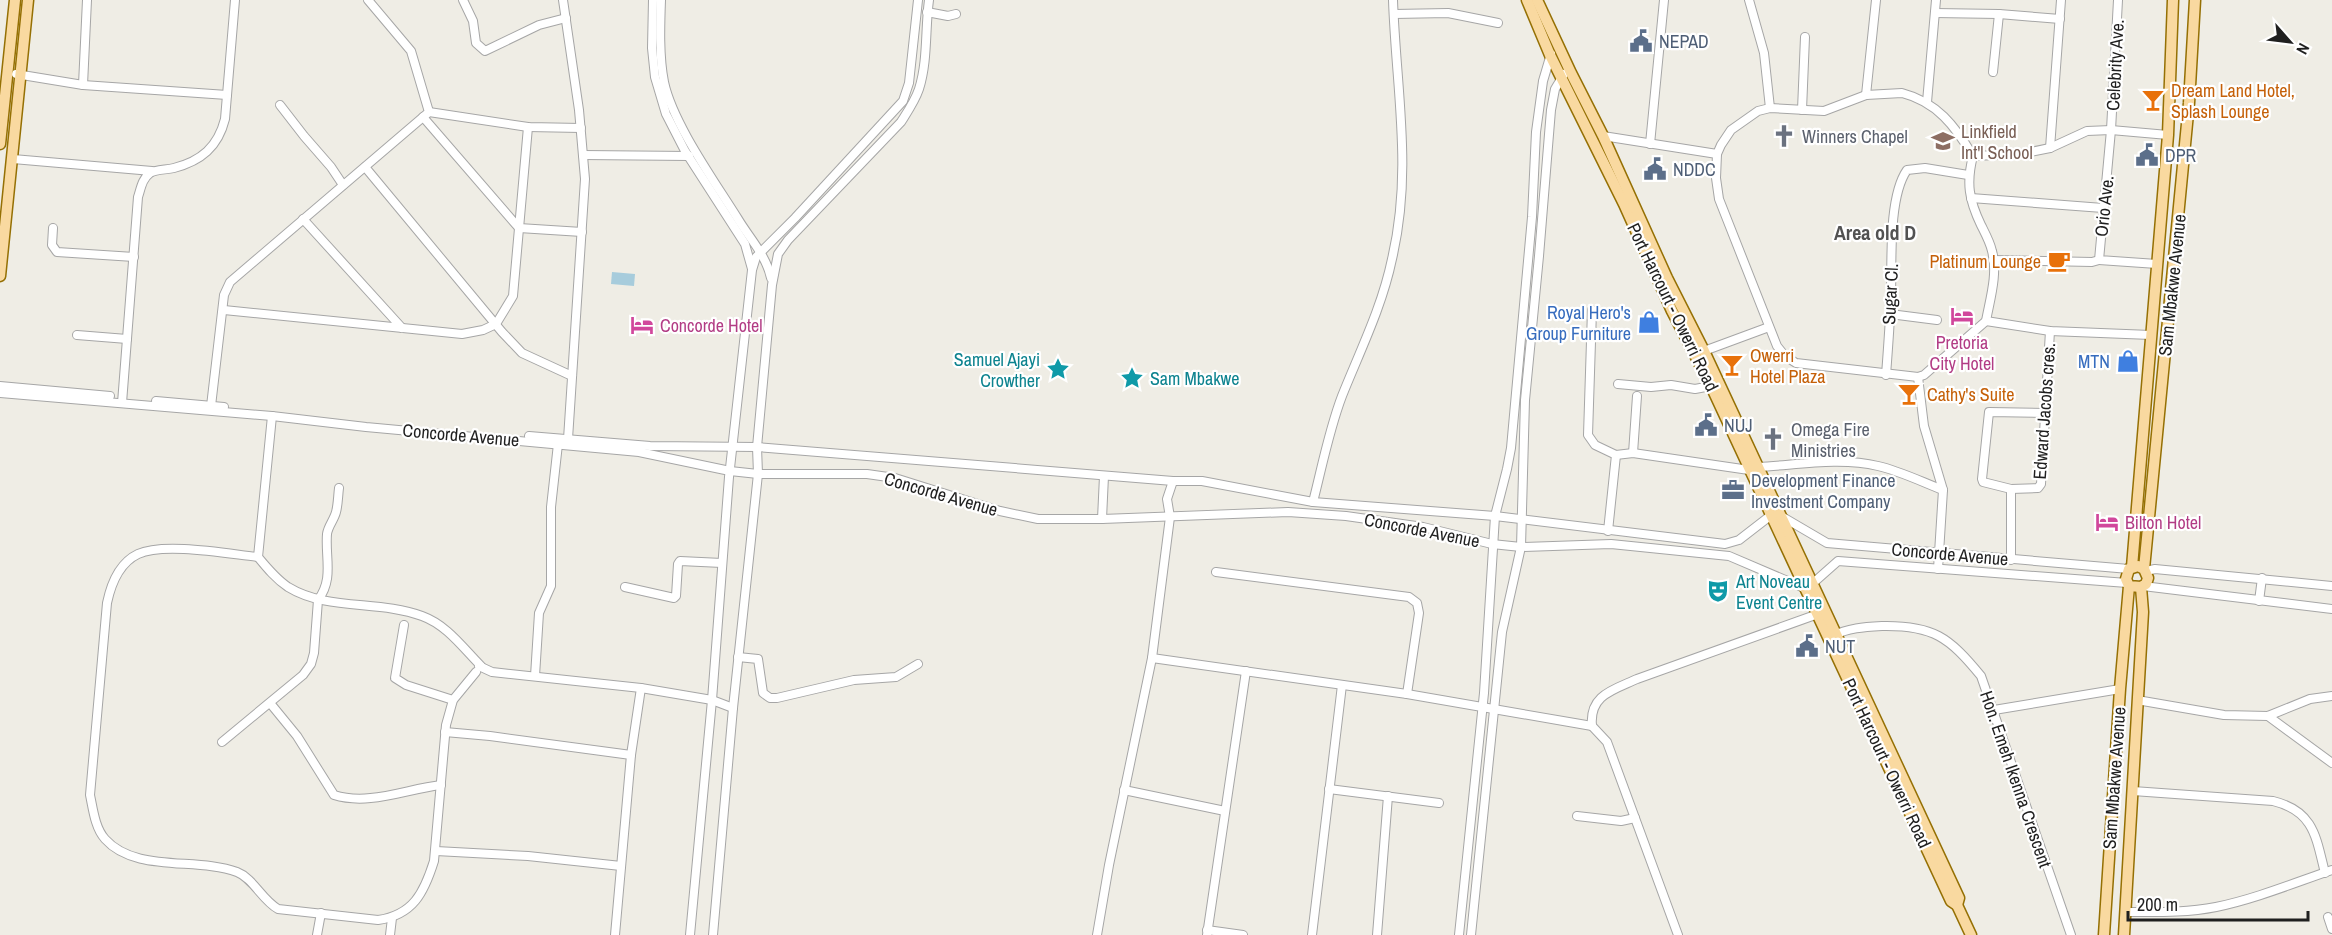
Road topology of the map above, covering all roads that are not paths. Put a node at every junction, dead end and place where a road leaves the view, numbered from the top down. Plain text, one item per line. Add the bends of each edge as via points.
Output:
1 (15, 0) edge
2 (28, 0) edge
3 (87, 0) edge
4 (235, 0) edge
5 (368, 0) edge
6 (463, 0) edge
7 (563, 0) edge
8 (653, 0) edge
9 (662, 0) edge
10 (918, 0) edge
11 (929, 0) edge
12 (1393, 0) edge
13 (1527, 0) edge
14 (1537, 0) edge
15 (1664, 0) edge
16 (1749, 0) edge
17 (1876, 0) edge
18 (1936, 0) edge
19 (2061, 0) edge
20 (2118, 0) edge
21 (2173, 0) edge
22 (2195, 0) edge
23 (927, 12) junction
24 (1935, 13) junction
25 (1394, 14) junction
26 (1999, 14) junction
27 (956, 15) dead end
28 (566, 18) junction
29 (2060, 19) junction
30 (1498, 23) dead end
31 (1805, 37) dead end
32 (1554, 52) junction
33 (1994, 72) dead end
34 (8, 73) junction
35 (1565, 73) junction
36 (21, 75) junction
37 (83, 85) junction
38 (907, 92) junction
39 (227, 95) junction
40 (1866, 95) junction
41 (916, 97) junction
42 (1927, 102) junction
43 (280, 105) dead end
44 (1770, 108) junction
45 (1802, 110) junction
46 (426, 115) junction
47 (528, 127) junction
48 (581, 128) junction
49 (2111, 130) junction
50 (2168, 135) junction
51 (1604, 136) junction
52 (0, 144) edge
53 (1650, 144) junction
54 (2050, 148) junction
55 (1717, 154) junction
56 (583, 155) junction
57 (689, 156) junction
58 (1972, 156) junction
59 (13, 159) junction
60 (364, 166) junction
61 (152, 171) junction
62 (1968, 175) junction
63 (343, 185) junction
64 (1971, 198) junction
65 (2103, 208) junction
66 (303, 219) junction
67 (53, 228) dead end
68 (519, 228) junction
69 (582, 232) junction
70 (760, 252) junction
71 (134, 257) junction
72 (1654, 260) junction
73 (1993, 260) junction
74 (2099, 260) junction
75 (2157, 264) junction
76 (752, 270) junction
77 (0, 276) edge
78 (772, 285) junction
79 (224, 310) junction
80 (1592, 310) dead end
81 (1890, 314) junction
82 (1937, 320) dead end
83 (1986, 321) junction
84 (496, 324) junction
85 (1769, 327) junction
86 (402, 328) junction
87 (2050, 331) junction
88 (77, 335) dead end
89 (2151, 335) junction
90 (127, 339) junction
91 (1704, 351) junction
92 (1886, 375) junction
93 (572, 376) junction
94 (1918, 377) junction
95 (1618, 384) dead end
96 (0, 386) edge
97 (1711, 386) junction
98 (0, 393) edge
99 (1637, 396) dead end
100 (122, 400) junction
101 (212, 406) junction
102 (2047, 413) junction
103 (272, 416) junction
104 (568, 439) junction
105 (558, 444) junction
106 (733, 447) junction
107 (757, 447) junction
108 (1633, 453) junction
109 (1616, 454) junction
110 (1753, 469) junction
111 (730, 471) junction
112 (758, 474) junction
113 (1104, 476) junction
114 (1173, 482) junction
115 (339, 488) dead end
116 (2011, 489) junction
117 (1943, 490) junction
118 (1313, 502) junction
119 (1170, 516) junction
120 (1495, 516) junction
121 (1775, 516) junction
122 (1102, 519) junction
123 (1523, 520) junction
124 (1608, 531) junction
125 (1492, 544) junction
126 (1521, 547) junction
127 (1938, 553) junction
128 (258, 557) junction
129 (2011, 560) junction
130 (722, 563) junction
131 (1938, 568) junction
132 (2130, 568) junction
133 (2145, 570) junction
134 (1216, 572) dead end
135 (2262, 578) junction
136 (2128, 584) junction
137 (1808, 586) junction
138 (2332, 586) edge
139 (625, 587) dead end
140 (2142, 587) junction
141 (318, 600) junction
142 (2259, 601) junction
143 (2332, 609) edge
144 (1818, 614) junction
145 (404, 625) dead end
146 (1832, 636) junction
147 (738, 657) junction
148 (1152, 658) junction
149 (918, 664) dead end
150 (479, 669) junction
151 (1246, 671) junction
152 (535, 676) junction
153 (1342, 685) junction
154 (641, 688) junction
155 (2120, 689) junction
156 (1407, 694) junction
157 (2332, 696) edge
158 (453, 700) junction
159 (712, 700) junction
160 (2138, 700) junction
161 (270, 703) junction
162 (1482, 707) junction
163 (733, 708) junction
164 (1493, 710) junction
165 (1994, 710) junction
166 (2268, 716) junction
167 (1592, 726) junction
168 (445, 732) junction
169 (222, 742) dead end
170 (631, 755) junction
171 (2332, 763) edge
172 (441, 785) junction
173 (1329, 789) junction
174 (1124, 790) junction
175 (2133, 791) junction
176 (1388, 796) junction
177 (1439, 802) dead end
178 (1225, 811) junction
179 (1577, 816) dead end
180 (1635, 818) junction
181 (436, 851) junction
182 (621, 866) junction
183 (2329, 871) edge
184 (2127, 912) junction
185 (321, 913) junction
186 (2328, 917) dead end
187 (392, 918) junction
188 (2332, 929) edge
189 (1207, 933) edge
190 (316, 935) edge
191 (390, 935) edge
192 (615, 935) edge
193 (690, 935) edge
194 (713, 935) edge
195 (1097, 935) edge
196 (1243, 935) edge
197 (1312, 935) edge
198 (1377, 935) edge
199 (1459, 935) edge
200 (1471, 935) edge
201 (1678, 935) edge
202 (1971, 935) edge
203 (2071, 935) edge
204 (2104, 935) edge
205 (2124, 935) edge

1 - 34 main road
2 - 36 main road
3 - 37 street
4 - 39 street
5 - 46 street via 411,51
6 - 28 street via 471,15 476,43 485,51 539,25
7 - 28 street
8 - 57 street via 655,77 666,114
9 - 70 street via 661,47 670,102 694,148
10 - 38 street
11 - 23 street
12 - 25 street
13 - 32 main road, Port Harcourt - Owerri Road
14 - 32 main road, Port Harcourt - Owerri Road
15 - 53 street
16 - 44 street via 1764,53
17 - 40 street
18 - 24 street
19 - 29 street
20 - 49 street, Celebrity Ave.
21 - 50 main road, Sam Mbakwe Avenue
22 - 133 main road, Sam Mbakwe Avenue via 2189,103
23 - 27 street
23 - 41 street
24 - 26 street
24 - 42 street
25 - 30 street via 1448,13
25 - 118 street via 1403,121 1403,186 1393,258 1381,301 1334,422
26 - 29 street
26 - 33 street
28 - 48 street
29 - 54 street
31 - 45 street
32 - 35 main road, Port Harcourt - Owerri Road
32 - 120 street via 1543,81 1536,132 1511,447
34 - 36 street
34 - 52 main road
35 - 51 main road, Port Harcourt - Owerri Road
35 - 72 main road, Port Harcourt - Owerri Road
35 - 123 street via 1555,89 1551,110 1525,400
36 - 37 street
36 - 59 main road
37 - 39 street
38 - 41 street
38 - 70 street via 897,109
39 - 61 street via 225,119 215,145 200,159
40 - 42 street via 1902,93
40 - 45 street via 1824,111
41 - 78 street via 901,122 788,240 778,254
42 - 58 street via 1946,118
43 - 63 street
44 - 45 street
44 - 55 street via 1758,111 1731,130
46 - 47 street
46 - 60 street
46 - 68 street
47 - 48 street
47 - 68 street
48 - 56 street
49 - 50 street
49 - 54 street via 2087,131
49 - 65 street, Orio Ave.
50 - 75 main road, Sam Mbakwe Avenue
51 - 53 street
51 - 72 main road, Port Harcourt - Owerri Road
53 - 55 street
54 - 58 street via 2021,154
55 - 85 street via 1719,199
56 - 57 street
56 - 69 street
57 - 76 street via 745,244
58 - 62 street
59 - 61 street
59 - 77 main road
60 - 63 street
60 - 84 street
61 - 71 street via 142,181 138,197
62 - 64 street
62 - 81 street, Sugar Cl. via 1925,168 1907,170 1900,180 1893,228
63 - 66 street
64 - 65 street
64 - 73 street
65 - 74 street, Orio Ave.
66 - 79 street via 230,282
66 - 86 street
67 - 71 street via 52,245 57,252
68 - 69 street
68 - 84 street via 513,296
69 - 93 street
70 - 76 street
70 - 78 street
71 - 90 street
72 - 91 main road, Port Harcourt - Owerri Road
72 - 97 main road, Port Harcourt - Owerri Road via 1672,311
73 - 74 street
73 - 83 street
74 - 75 street, Orio Ave.
75 - 89 main road, Sam Mbakwe Avenue
76 - 106 street
78 - 107 street
79 - 86 street
79 - 101 street
80 - 109 street via 1588,435 1594,445
81 - 82 street
81 - 92 street, Sugar Cl.
83 - 87 street
83 - 94 street
84 - 86 street via 462,334
84 - 93 street via 522,353
85 - 91 street
85 - 92 street via 1777,346 1796,363
87 - 89 street
87 - 102 street, Edward Jacobs cres.
88 - 90 street
89 - 132 main road, Sam Mbakwe Avenue
90 - 100 street
91 - 110 main road, Port Harcourt - Owerri Road
92 - 94 street
93 - 104 street
94 - 117 street via 1924,426
95 - 97 street via 1695,390
96 - 100 street, Concorde Avenue
97 - 110 main road, Port Harcourt - Owerri Road
98 - 100 street, Concorde Avenue
99 - 108 street
100 - 101 street, Concorde Avenue
100 - 103 street, Concorde Avenue
101 - 104 street, Concorde Avenue
102 - 116 street, Edward Jacobs cres. via 2042,484 2038,488
102 - 116 street, Edward Jacobs cres. via 1989,412 1982,479 1990,485
103 - 105 street, Concorde Avenue
103 - 128 street
104 - 106 street, Concorde Avenue via 650,446
105 - 111 street, Concorde Avenue via 639,452
105 - 152 street via 551,507 550,586 540,613
106 - 107 street, Concorde Avenue
106 - 111 street
107 - 112 street
107 - 113 street, Concorde Avenue
108 - 109 street
108 - 110 street
109 - 124 street
110 - 117 street via 1864,463
110 - 121 main road, Port Harcourt - Owerri Road
111 - 112 street, Concorde Avenue
111 - 130 street
112 - 122 street, Concorde Avenue via 885,476 1023,517
112 - 147 street
113 - 114 street, Concorde Avenue
113 - 122 street
114 - 118 street, Concorde Avenue via 1202,481
114 - 119 street via 1167,499
115 - 141 street via 335,515 327,531 327,582
116 - 129 street
117 - 127 street
118 - 120 street, Concorde Avenue
119 - 122 street, Concorde Avenue
119 - 125 street, Concorde Avenue via 1288,512 1346,516 1423,526
119 - 148 street
120 - 123 street, Concorde Avenue
120 - 125 street
121 - 124 street, Concorde Avenue via 1739,540 1725,544
121 - 127 street, Concorde Avenue via 1824,542
121 - 137 main road, Port Harcourt - Owerri Road
123 - 124 street, Concorde Avenue
123 - 126 street
125 - 126 street, Concorde Avenue
125 - 162 street
126 - 137 street, Concorde Avenue via 1611,544 1729,556
126 - 164 street via 1502,632
127 - 129 street, Concorde Avenue
127 - 131 street
128 - 141 street via 286,586
128 - 185 street via 164,549 139,553 112,582 90,795 104,838 129,857 239,873 278,909
129 - 132 street, Concorde Avenue
130 - 139 street via 680,561 674,598
130 - 159 street
131 - 136 street, Concorde Avenue
131 - 137 street, Concorde Avenue via 1838,561
132 - 133 main road via 2138,566
132 - 136 main road
133 - 135 street
133 - 140 main road via 2148,578
134 - 156 street via 1409,597 1417,603 1419,613
135 - 138 street
135 - 142 street
136 - 140 main road
136 - 155 main road, Sam Mbakwe Avenue
137 - 144 main road, Port Harcourt - Owerri Road
137 - 146 main road, Port Harcourt - Owerri Road
140 - 142 street
140 - 160 main road, Sam Mbakwe Avenue
141 - 150 street via 378,606 423,616 438,624
141 - 161 street via 311,664
142 - 143 street
144 - 146 main road, Port Harcourt - Owerri Road
144 - 167 street via 1637,679 1596,702
145 - 158 street via 395,678
146 - 165 street, Hon. Emeh Ikenna Crescent via 1858,627 1920,627 1931,632 1960,650 1981,676
146 - 202 main road, Port Harcourt - Owerri Road via 1947,880 1951,901 1958,905
147 - 149 street via 758,659 761,688 770,698 854,680 896,676
147 - 163 street
148 - 151 street
148 - 174 street
150 - 152 street
150 - 158 street
151 - 153 street
151 - 178 street
152 - 154 street
153 - 156 street
153 - 173 street
154 - 159 street
154 - 170 street
155 - 165 street
155 - 204 main road, Sam Mbakwe Avenue
156 - 162 street
157 - 166 street via 2310,699
158 - 168 street
159 - 163 street
159 - 193 street
160 - 166 street via 2224,715
160 - 175 main road, Sam Mbakwe Avenue
161 - 169 street
161 - 172 street via 297,736 334,795 373,799
162 - 164 street
162 - 199 street
163 - 194 street
164 - 167 street
164 - 200 street
165 - 203 street, Hon. Emeh Ikenna Crescent
166 - 171 street
167 - 180 street via 1607,742
168 - 170 street
168 - 172 street
170 - 182 street
172 - 181 street
173 - 176 street
173 - 197 street
174 - 178 street
174 - 195 street
175 - 183 street via 2273,801 2292,807 2311,825
175 - 184 main road, Sam Mbakwe Avenue
176 - 177 street
176 - 198 street
178 - 189 street
179 - 180 street via 1621,822
180 - 201 street
181 - 182 street
181 - 187 street via 420,894 404,912
182 - 192 street
183 - 184 street via 2216,907
184 - 205 main road, Sam Mbakwe Avenue
185 - 187 street
185 - 190 street
186 - 188 street
187 - 191 street
189 - 196 street

